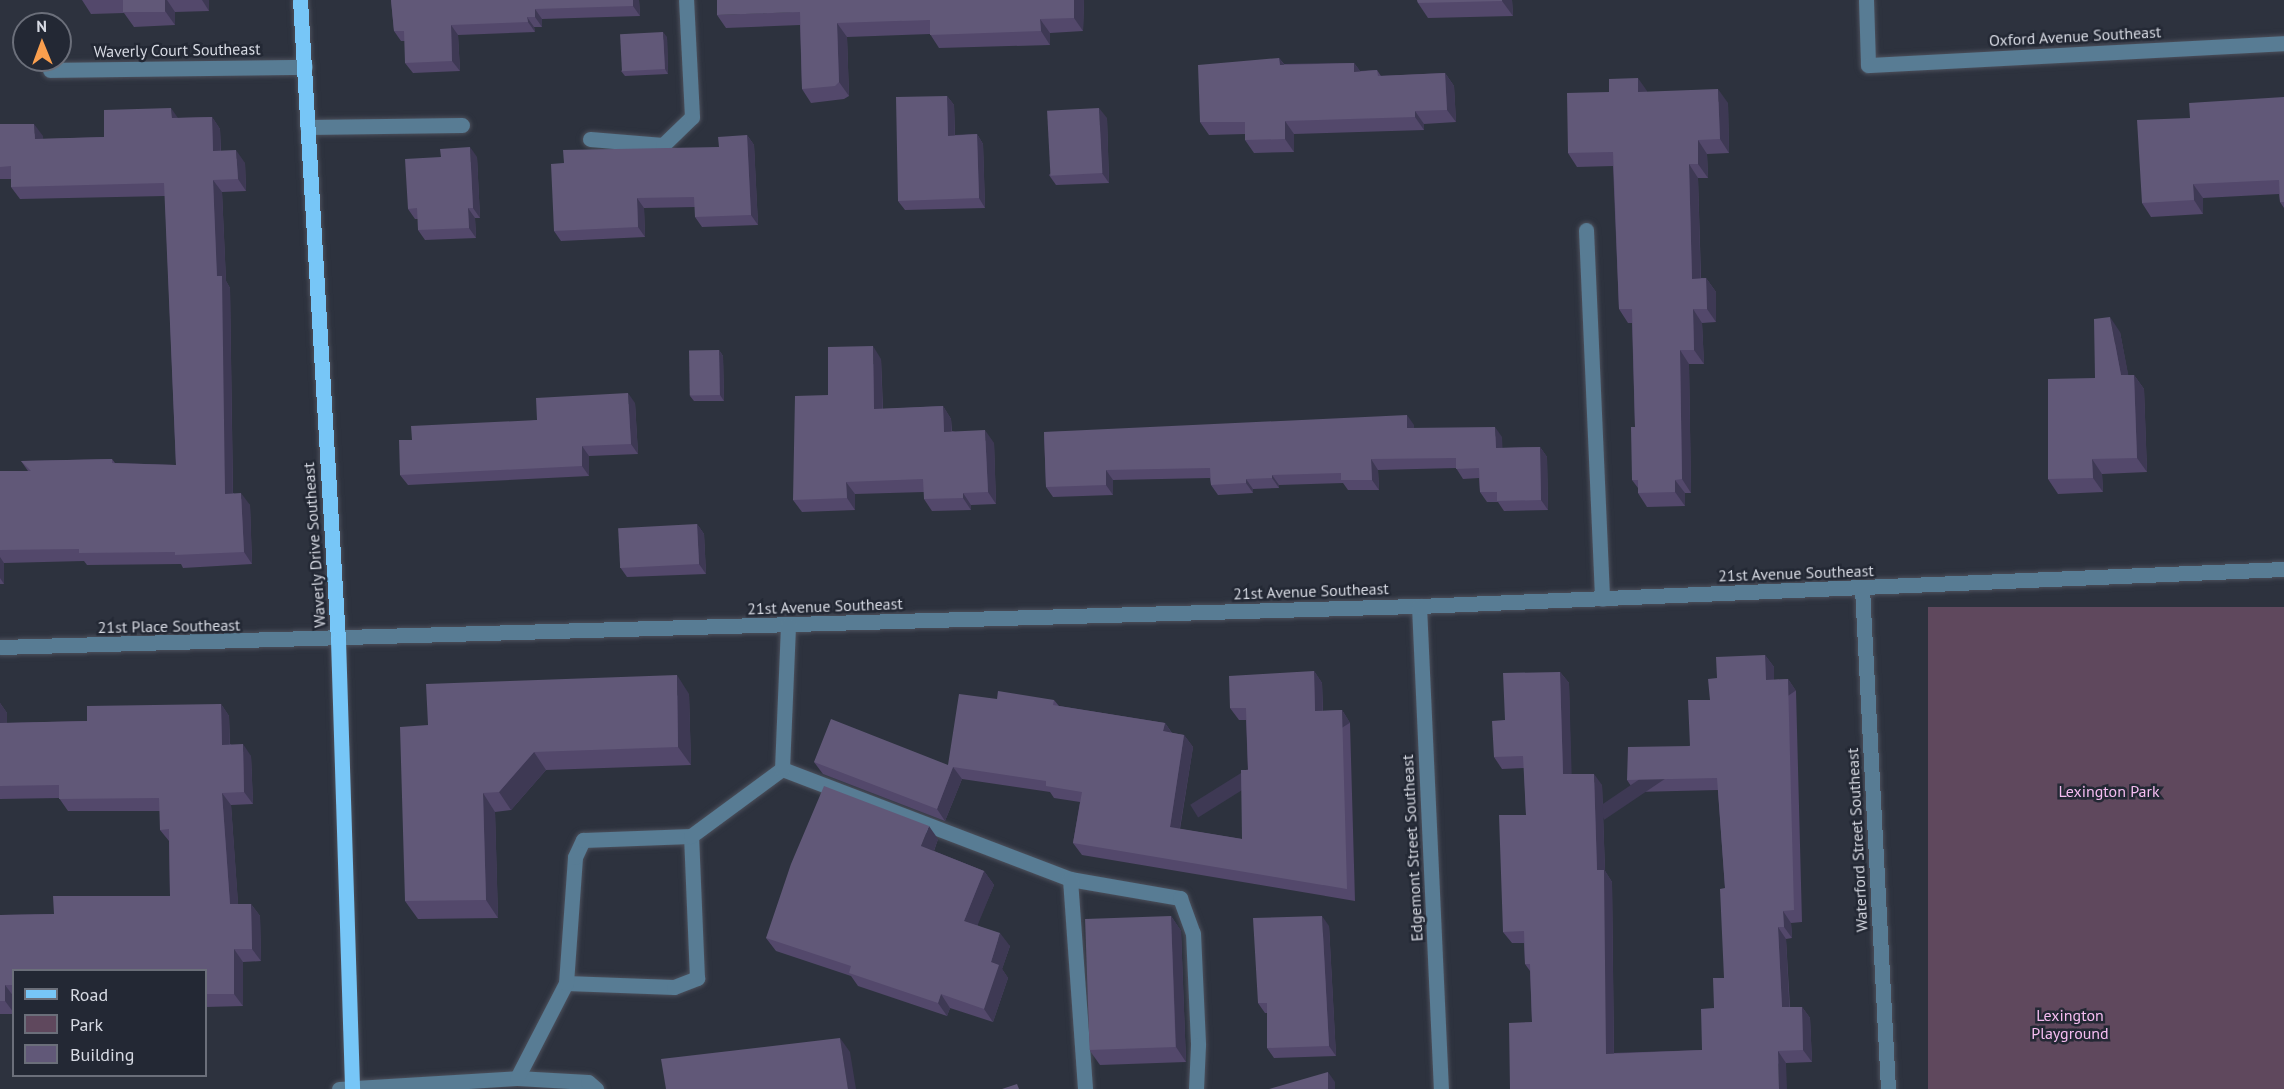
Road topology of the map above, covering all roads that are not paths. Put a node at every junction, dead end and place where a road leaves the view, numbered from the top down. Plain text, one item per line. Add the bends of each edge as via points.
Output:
1 (300, 0) edge
2 (686, 0) edge
3 (1866, 0) edge
4 (2284, 43) edge
5 (305, 67) junction
6 (72, 70) edge
7 (462, 125) dead end
8 (307, 127) junction
9 (590, 139) dead end
10 (1586, 230) dead end
11 (2284, 569) edge
12 (1862, 588) junction
13 (1602, 598) junction
14 (1419, 606) junction
15 (788, 625) junction
16 (338, 640) junction
17 (0, 647) edge
18 (782, 769) junction
19 (691, 836) junction
20 (1070, 879) junction
21 (566, 983) junction
22 (517, 1078) junction
23 (339, 1089) edge
24 (352, 1089) edge
25 (596, 1089) edge
26 (1085, 1089) edge
27 (1196, 1089) edge
28 (1441, 1089) edge
29 (1888, 1089) edge

1 - 5 main road, Waverly Drive Southeast
2 - 9 street via 692,117 663,145
3 - 4 street, Oxford Avenue Southeast via 1868,65
5 - 6 street, Waverly Court Southeast
5 - 8 main road, Waverly Drive Southeast
7 - 8 street
8 - 16 main road, Waverly Drive Southeast
10 - 13 street
11 - 12 street, 21st Avenue Southeast
12 - 13 street, 21st Avenue Southeast
12 - 29 street, Waterford Street Southeast
13 - 14 street, 21st Avenue Southeast
14 - 15 street, 21st Avenue Southeast
14 - 28 street, Edgemont Street Southeast
15 - 16 street, 21st Avenue Southeast
15 - 18 street
16 - 17 street, 21st Place Southeast
16 - 24 main road, Waverly Drive Southeast
18 - 19 street
18 - 20 street
19 - 21 street via 583,840 574,857
19 - 21 street via 697,978 674,987
20 - 26 street
20 - 27 street via 1180,898 1193,933
21 - 22 street
22 - 24 street
22 - 25 street via 588,1082
23 - 24 street

